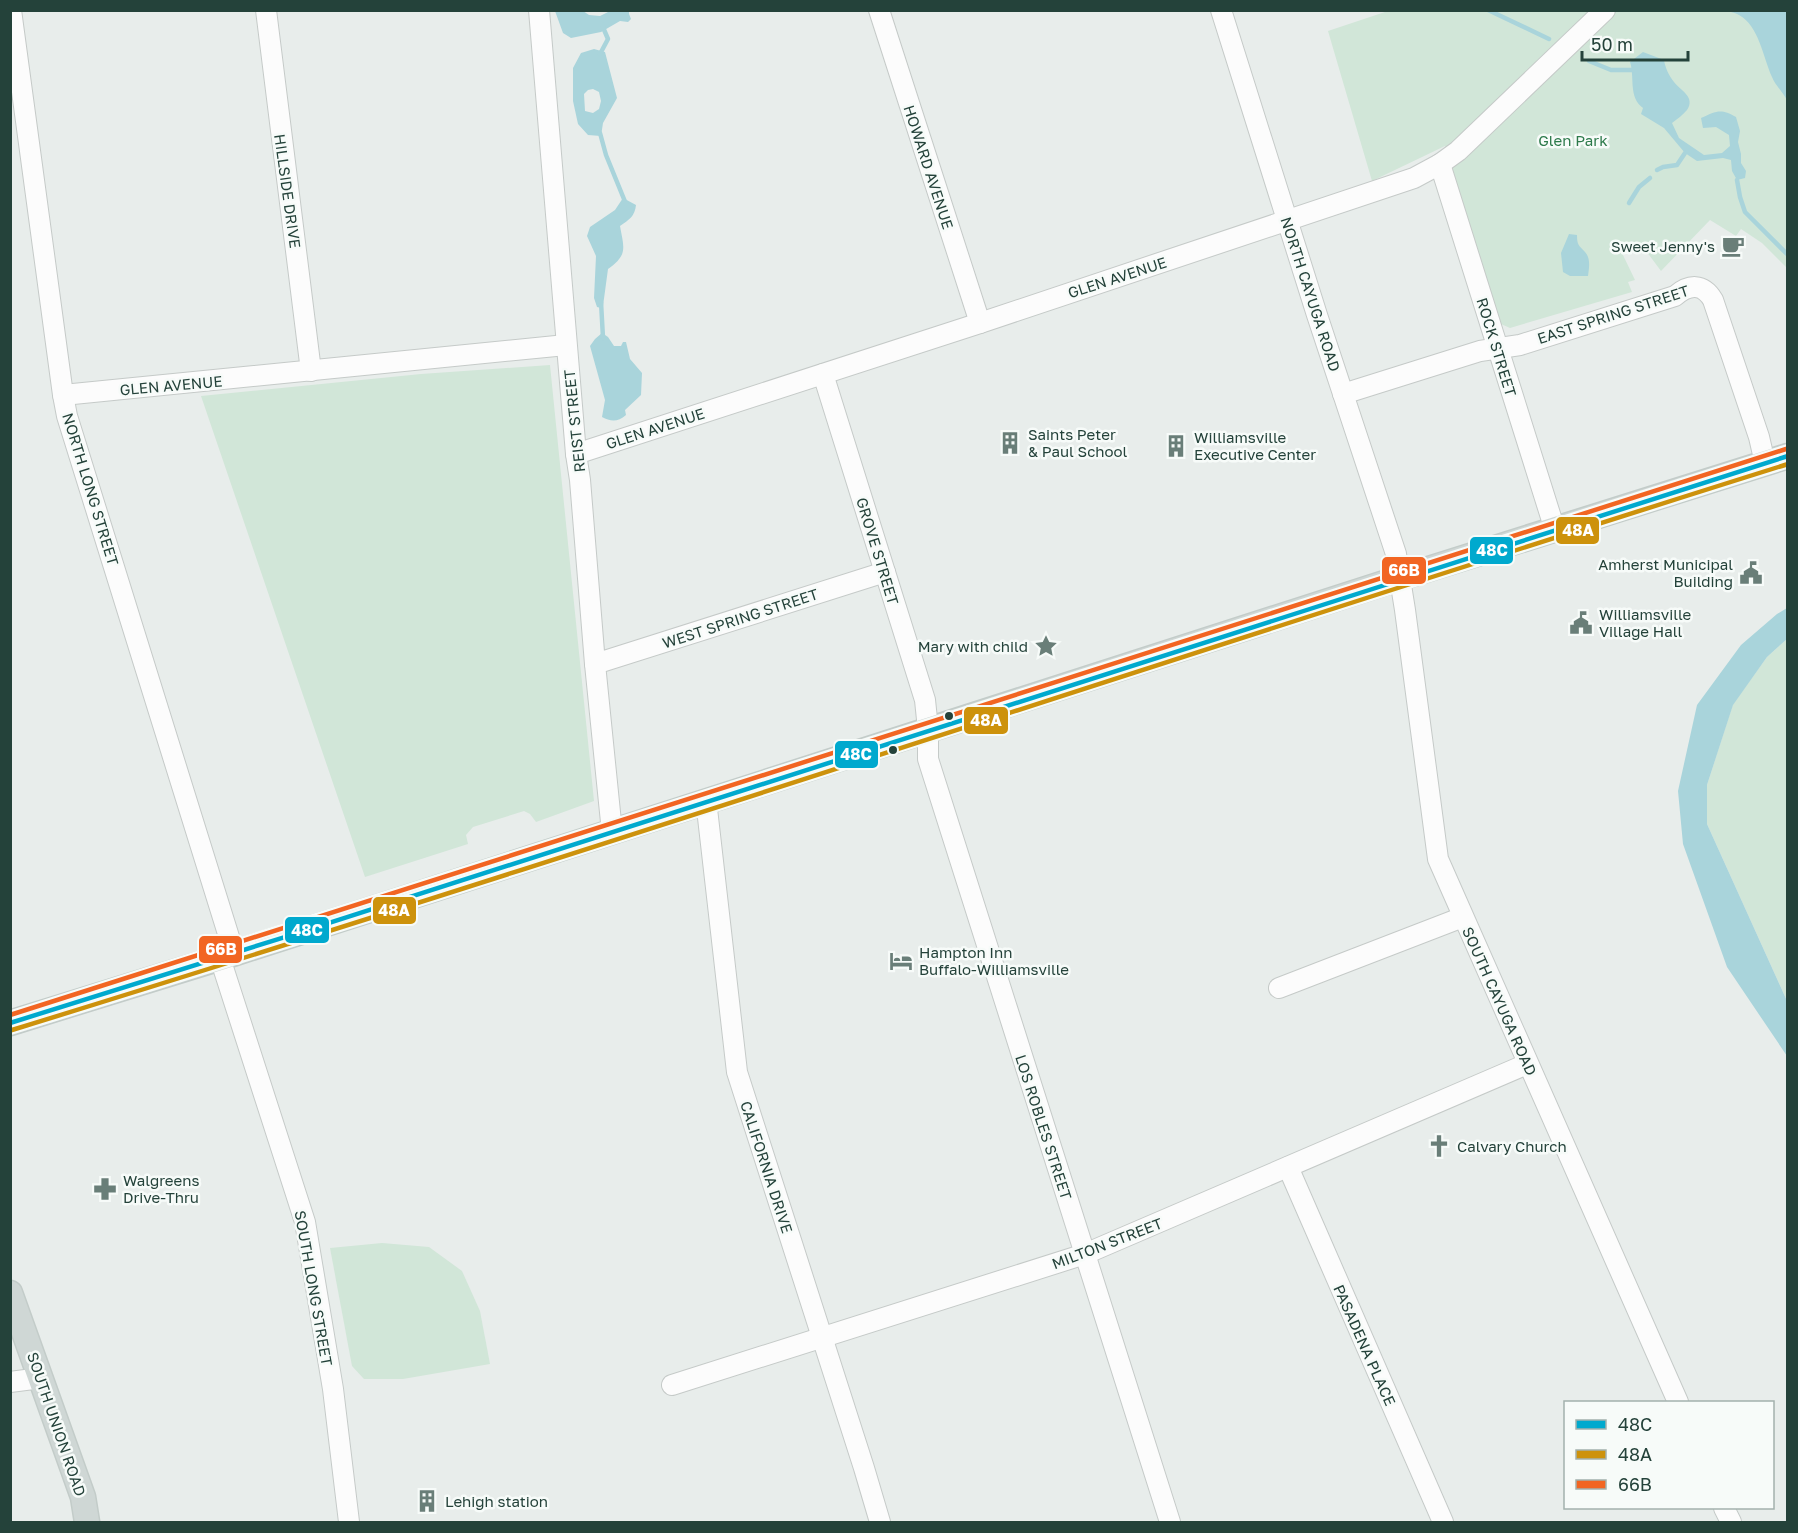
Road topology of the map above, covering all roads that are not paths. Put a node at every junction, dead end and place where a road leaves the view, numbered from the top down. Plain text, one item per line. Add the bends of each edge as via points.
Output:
1 (11, 10) edge
2 (266, 10) edge
3 (539, 10) edge
4 (879, 10) edge
5 (1221, 10) edge
6 (1604, 12) edge
7 (1440, 164) junction
8 (1287, 219) junction
9 (980, 323) junction
10 (566, 345) junction
11 (1498, 349) junction
12 (311, 371) junction
13 (823, 374) junction
14 (1343, 394) junction
15 (63, 395) junction
16 (576, 454) junction
17 (1776, 460) edge
18 (1555, 530) junction
19 (885, 572) junction
20 (1400, 578) junction
21 (595, 664) junction
22 (928, 729) junction
23 (706, 800) junction
24 (612, 832) junction
25 (1463, 917) junction
26 (227, 955) junction
27 (1279, 988) dead end
28 (10, 1023) edge
29 (1527, 1064) junction
30 (1287, 1167) junction
31 (1085, 1254) junction
32 (10, 1293) edge
33 (822, 1337) junction
34 (41, 1378) junction
35 (10, 1382) edge
36 (672, 1384) dead end
37 (1678, 1401) edge
38 (87, 1522) edge
39 (349, 1522) edge
40 (880, 1522) edge
41 (1170, 1522) edge
42 (1443, 1522) edge

1 - 15 street, NORTH LONG STREET
2 - 12 street, HILLSIDE DRIVE
3 - 10 street, REIST STREET
4 - 9 street, HOWARD AVENUE
5 - 8 street, NORTH CAYUGA ROAD
6 - 7 street, GLEN AVENUE
7 - 8 street, GLEN AVENUE via 1414,178
7 - 11 street, ROCK STREET
8 - 9 street, GLEN AVENUE
8 - 14 street, NORTH CAYUGA ROAD
9 - 13 street, GLEN AVENUE
10 - 12 street, GLEN AVENUE
10 - 16 street, REIST STREET
11 - 14 street, EAST SPRING STREET via 1480,351
11 - 17 street, EAST SPRING STREET via 1675,296 1682,290 1704,290 1713,300 1759,437
11 - 18 street, ROCK STREET
12 - 15 street, GLEN AVENUE
13 - 16 street, GLEN AVENUE
13 - 19 street, GROVE STREET
14 - 20 street, NORTH CAYUGA ROAD via 1396,554
15 - 26 street, NORTH LONG STREET
16 - 21 street, REIST STREET
17 - 18 main road
18 - 20 main road
19 - 21 street, WEST SPRING STREET
19 - 22 street, GROVE STREET via 925,700
20 - 22 main road
20 - 25 street, SOUTH CAYUGA ROAD via 1438,859
21 - 24 street, REIST STREET
22 - 23 main road
22 - 31 street, LOS ROBLES STREET via 928,759
23 - 24 main road
23 - 33 street, CALIFORNIA DRIVE via 737,1072
24 - 26 main road
25 - 27 street
25 - 29 street, SOUTH CAYUGA ROAD
26 - 28 main road
26 - 39 street, SOUTH LONG STREET via 305,1222 333,1389
29 - 30 street, MILTON STREET
29 - 37 street, SOUTH CAYUGA ROAD
30 - 31 street, MILTON STREET
30 - 42 street, PASADENA PLACE
31 - 33 street, MILTON STREET
31 - 41 street, LOS ROBLES STREET
32 - 34 main road, SOUTH UNION ROAD
33 - 36 street, MILTON STREET
33 - 40 street, CALIFORNIA DRIVE
34 - 35 street
34 - 38 main road, SOUTH UNION ROAD via 83,1497

